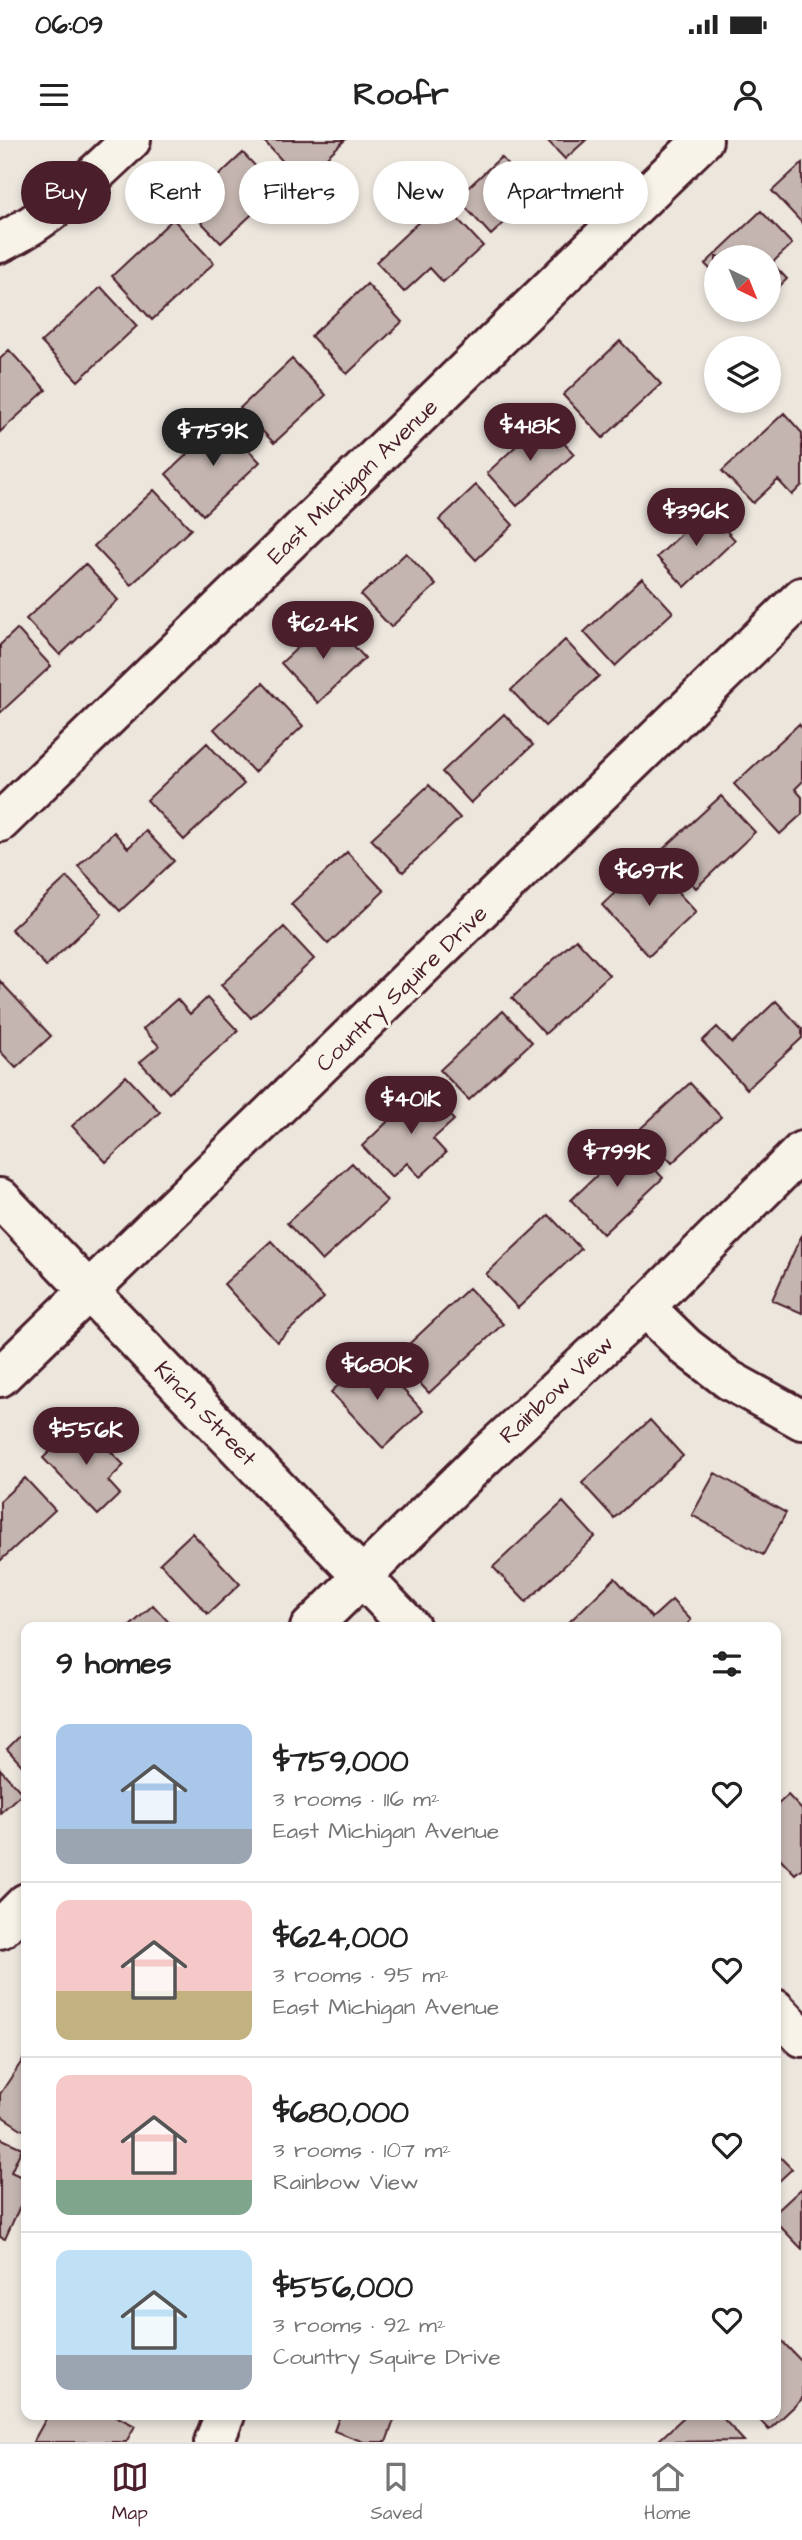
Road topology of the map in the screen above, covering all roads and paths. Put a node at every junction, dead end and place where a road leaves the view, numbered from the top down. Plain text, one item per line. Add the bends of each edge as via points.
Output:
1 (131, 140) edge
2 (703, 140) edge
3 (0, 243) edge
4 (802, 597) edge
5 (0, 821) edge
6 (802, 1150) edge
7 (0, 1198) edge
8 (89, 1291) junction
9 (645, 1307) junction
10 (0, 1377) edge
11 (802, 1420) edge
12 (363, 1577) junction
13 (316, 1622) edge
14 (405, 1622) edge
15 (21, 1908) edge
16 (0, 1929) edge
17 (781, 2015) edge
18 (802, 2037) edge
19 (223, 2420) edge
20 (214, 2442) edge

1 - 3 street via 59,207
2 - 5 street, East Michigan Avenue
4 - 8 street, Country Squire Drive
6 - 9 street, Rainbow View
7 - 8 street, Kinch Street
8 - 10 street, Country Squire Drive
8 - 12 street, Kinch Street
9 - 11 street via 686,1348 729,1380
9 - 12 street, Rainbow View
12 - 13 street, Rainbow View
12 - 14 street, Kinch Street
15 - 16 street
17 - 18 street
19 - 20 street

